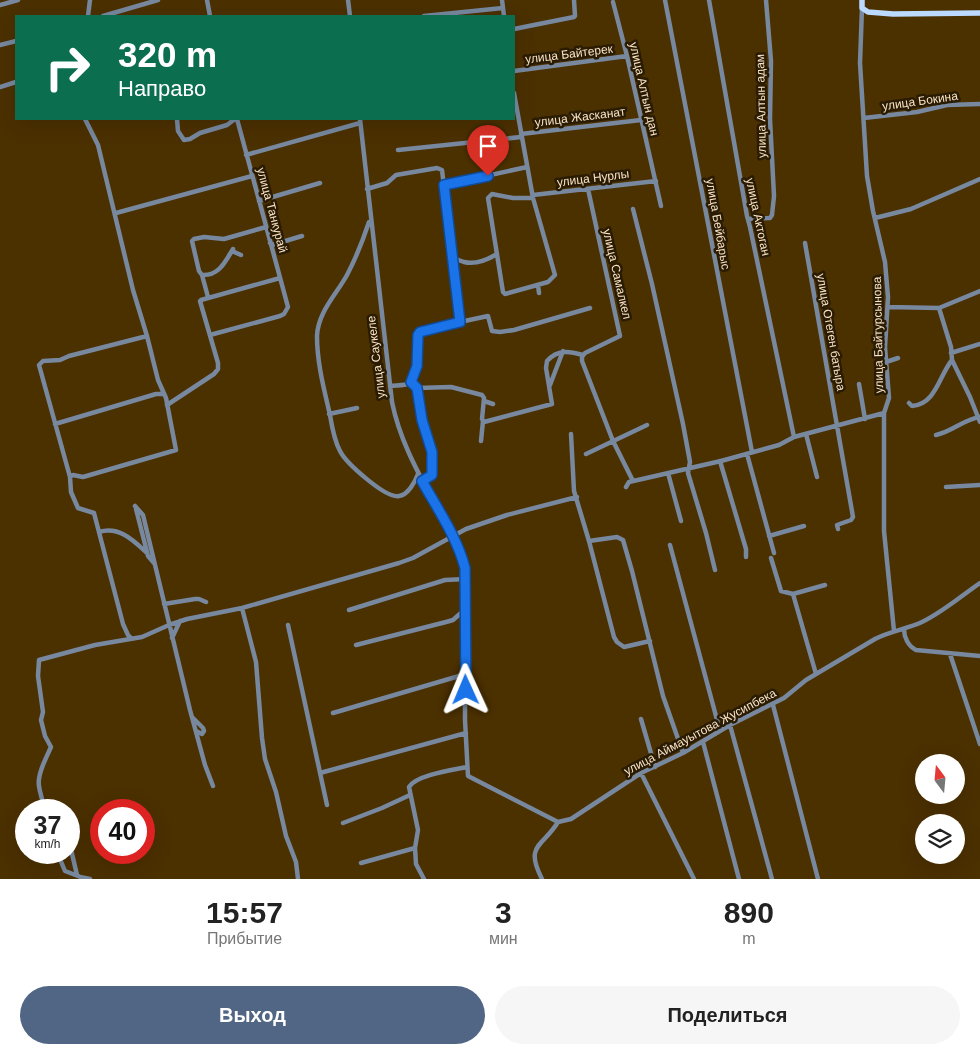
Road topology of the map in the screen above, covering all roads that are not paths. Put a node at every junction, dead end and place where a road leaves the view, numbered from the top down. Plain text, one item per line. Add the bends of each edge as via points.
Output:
1 (18, 0) edge
2 (90, 0) edge
3 (158, 0) edge
4 (207, 0) edge
5 (348, 0) edge
6 (502, 0) edge
7 (574, 0) edge
8 (665, 0) edge
9 (709, 0) edge
10 (766, 0) edge
11 (862, 0) edge
12 (613, 2) dead end
13 (0, 5) edge
14 (503, 8) junction
15 (862, 8) junction
16 (871, 12) junction
17 (980, 13) edge
18 (88, 15) edge
19 (106, 15) edge
20 (210, 15) edge
21 (350, 15) edge
22 (434, 15) edge
23 (504, 15) edge
24 (862, 18) junction
25 (515, 29) edge
26 (15, 41) edge
27 (0, 45) edge
28 (627, 56) junction
29 (515, 71) edge
30 (15, 82) edge
31 (0, 87) edge
32 (515, 99) edge
33 (980, 104) edge
34 (864, 118) junction
35 (86, 120) edge
36 (177, 120) edge
37 (234, 120) edge
38 (236, 120) edge
39 (641, 120) junction
40 (360, 121) edge
41 (521, 135) junction
42 (398, 150) dead end
43 (246, 155) junction
44 (527, 167) junction
45 (252, 176) junction
46 (980, 179) edge
47 (656, 181) junction
48 (320, 183) dead end
49 (444, 185) junction
50 (367, 189) junction
51 (588, 189) junction
52 (533, 196) junction
53 (259, 201) junction
54 (660, 206) dead end
55 (633, 208) dead end
56 (116, 213) junction
57 (875, 218) junction
58 (370, 219) junction
59 (748, 219) junction
60 (266, 226) junction
61 (302, 236) dead end
62 (270, 243) junction
63 (805, 243) dead end
64 (497, 254) junction
65 (241, 255) dead end
66 (452, 258) junction
67 (202, 275) junction
68 (280, 278) junction
69 (538, 285) junction
70 (980, 291) edge
71 (539, 293) dead end
72 (208, 297) junction
73 (888, 307) junction
74 (590, 308) dead end
75 (939, 308) junction
76 (460, 322) junction
77 (210, 335) junction
78 (147, 336) junction
79 (980, 344) edge
80 (563, 352) junction
81 (951, 353) junction
82 (583, 356) junction
83 (898, 358) dead end
84 (952, 360) junction
85 (886, 362) junction
86 (411, 382) junction
87 (859, 384) dead end
88 (390, 386) junction
89 (550, 386) junction
90 (417, 388) junction
91 (164, 396) junction
92 (172, 401) junction
93 (484, 401) junction
94 (909, 403) dead end
95 (492, 404) dead end
96 (167, 405) junction
97 (357, 408) dead end
98 (884, 413) junction
99 (329, 414) junction
100 (865, 419) junction
101 (980, 419) edge
102 (483, 421) junction
103 (55, 424) junction
104 (647, 425) dead end
105 (838, 425) junction
106 (571, 434) dead end
107 (806, 434) junction
108 (936, 435) dead end
109 (794, 437) junction
110 (480, 441) dead end
111 (613, 441) junction
112 (750, 453) junction
113 (586, 454) dead end
114 (720, 461) junction
115 (689, 468) junction
116 (668, 473) junction
117 (418, 474) junction
118 (70, 477) junction
119 (817, 477) dead end
120 (422, 481) junction
121 (633, 481) junction
122 (980, 485) edge
123 (626, 487) dead end
124 (946, 487) dead end
125 (577, 497) junction
126 (681, 521) dead end
127 (804, 526) dead end
128 (838, 530) dead end
129 (100, 532) junction
130 (452, 536) junction
131 (769, 536) junction
132 (589, 541) junction
133 (670, 545) dead end
134 (147, 553) junction
135 (746, 557) dead end
136 (155, 563) junction
137 (715, 570) dead end
138 (466, 579) junction
139 (980, 583) edge
140 (825, 585) dead end
141 (793, 594) junction
142 (206, 602) dead end
143 (164, 604) junction
144 (242, 608) junction
145 (349, 610) dead end
146 (465, 613) junction
147 (180, 621) junction
148 (169, 624) junction
149 (288, 625) dead end
150 (904, 629) junction
151 (894, 632) junction
152 (131, 638) junction
153 (172, 638) junction
154 (650, 641) junction
155 (356, 646) dead end
156 (950, 654) junction
157 (980, 656) edge
158 (466, 674) junction
159 (816, 674) junction
160 (773, 704) junction
161 (333, 712) dead end
162 (192, 716) junction
163 (642, 719) dead end
164 (730, 725) junction
165 (196, 731) junction
166 (720, 732) junction
167 (466, 733) junction
168 (703, 742) junction
169 (980, 744) edge
170 (683, 753) junction
171 (467, 767) junction
172 (655, 767) junction
173 (320, 773) junction
174 (641, 774) junction
175 (214, 786) dead end
176 (410, 795) junction
177 (42, 799) edge
178 (326, 805) dead end
179 (343, 822) dead end
180 (558, 822) junction
181 (415, 848) junction
182 (361, 863) dead end
183 (62, 864) edge
184 (73, 864) edge
185 (79, 876) junction
186 (90, 879) edge
187 (298, 879) edge
188 (424, 879) edge
189 (542, 879) edge
190 (694, 879) edge
191 (740, 879) edge
192 (772, 879) edge
193 (818, 879) edge

1 - 13 street
2 - 18 street
3 - 19 street
4 - 20 street
5 - 21 street
6 - 14 street
7 - 25 street via 574,17
8 - 112 street, улица Бейбарыс
9 - 59 street, улица Актоган
10 - 59 street, улица Алтын адам via 771,61 774,196 770,218
11 - 15 main road
12 - 28 street, улица Алтын дан
14 - 22 street
14 - 23 street
15 - 16 main road
15 - 24 street, улица Байтурсынова
16 - 17 main road
16 - 24 street
24 - 34 street, улица Байтурсынова via 860,63
26 - 27 street
28 - 29 street, улица Байтерек
28 - 39 street, улица Алтын дан
30 - 31 street
32 - 41 street
33 - 34 street, улица Бокина via 947,105
34 - 57 street, улица Байтурсынова via 867,176
35 - 56 street via 98,145
36 - 37 street via 178,131 184,140
38 - 43 street, улица Танкурай
39 - 41 street, улица Жасканат
39 - 47 street, улица Алтын дан
40 - 43 street
40 - 50 street, улица Саукеле
41 - 42 street, улица Жасканат
41 - 44 street
43 - 45 street, улица Танкурай
44 - 49 street
44 - 52 street
45 - 53 street, улица Танкурай
45 - 56 street
46 - 57 street via 912,209
47 - 51 street, улица Нурлы
47 - 54 street, улица Алтын дан
48 - 53 street
49 - 50 street via 442,170 437,168 396,175 387,183
49 - 66 street
50 - 58 street, улица Саукеле
51 - 52 street, улица Нурлы
51 - 82 street, улица Самалкел via 620,336
52 - 64 street, улица Нурлы via 492,194 488,198
52 - 69 street via 555,275
53 - 60 street, улица Танкурай
55 - 115 street via 683,424
56 - 78 street
57 - 73 street, улица Байтурсынова via 887,273
58 - 88 street, улица Саукеле
58 - 99 street via 347,275 318,323 318,353
59 - 109 street, улица Актоган
60 - 62 street, улица Танкурай
60 - 67 street via 224,239 194,239 194,251
61 - 62 street via 282,243
62 - 68 street, улица Танкурай
63 - 105 street, улица Отеген батыра
64 - 66 street via 476,263
64 - 69 street via 504,293
65 - 67 street via 232,250 223,267
66 - 76 street
67 - 72 street
68 - 72 street
68 - 77 street, улица Танкурай via 288,307 284,314
69 - 71 street
70 - 75 street
72 - 77 street via 200,302
73 - 75 street
73 - 85 street, улица Байтурсынова
74 - 76 street via 500,332 492,331 488,316
75 - 81 street
76 - 86 street via 420,332 417,366
77 - 92 street via 218,369
78 - 91 street
78 - 103 street via 60,360 41,362 39,365
79 - 81 street
80 - 82 street
80 - 89 street
80 - 89 street via 547,361
81 - 84 street
82 - 111 street via 582,361
83 - 85 street
84 - 94 street via 931,398 917,406
84 - 101 street
85 - 98 street, улица Байтурсынова via 889,398
86 - 88 street
86 - 90 street
87 - 100 street
88 - 117 street, улица Саукеле via 396,421
89 - 102 street via 552,404
90 - 93 street via 451,388 482,395
90 - 120 street via 433,458 432,475
91 - 92 street
91 - 96 street
91 - 103 street via 156,394
92 - 96 street
93 - 95 street
93 - 102 street
96 - 118 street via 177,446 174,451 83,477
97 - 99 street
98 - 100 street
98 - 151 street, улица Байтурсынова via 883,524
99 - 117 street via 340,453 388,494 405,494
100 - 105 street
101 - 108 street via 969,420
102 - 110 street
103 - 118 street
104 - 111 street
105 - 107 street
105 - 128 street, улица Отеген батыра via 853,517 837,525
106 - 125 street
107 - 109 street
107 - 119 street
109 - 112 street
111 - 113 street
111 - 121 street
112 - 114 street
112 - 131 street, улица Бейбарыс
114 - 115 street
114 - 135 street
115 - 116 street
115 - 137 street
116 - 121 street
116 - 126 street
117 - 120 street, улица Саукеле
118 - 129 street via 71,492 78,508 94,513
120 - 130 street, улица Саукеле
121 - 123 street
122 - 124 street
125 - 130 street via 507,515
125 - 132 street
127 - 131 street
129 - 134 street via 120,532
129 - 152 street via 123,624
130 - 138 street, улица Саукеле via 462,557
130 - 144 street via 399,563
131 - 141 street, улица Бейбарыс via 781,591
132 - 154 street via 623,540
132 - 154 street via 617,642 624,647
133 - 166 street
134 - 136 street
134 - 136 street via 135,507 143,515
136 - 143 street
138 - 145 street via 444,580
138 - 146 street, улица Саукеле
139 - 150 street, улица Аймауытова Жусипбека via 934,616
140 - 141 street
141 - 159 street
142 - 143 street via 195,599
143 - 148 street
144 - 147 street
144 - 187 street via 256,662 265,759 296,862
146 - 155 street via 453,620
146 - 158 street, улица Саукеле
147 - 148 street
147 - 153 street
148 - 152 street via 142,637
148 - 153 street
149 - 173 street
150 - 151 street, улица Аймауытова Жусипбека
150 - 156 street via 912,648
151 - 159 street, улица Аймауытова Жусипбека via 875,639
152 - 177 street via 39,660 41,720 51,748 38,785
153 - 162 street
154 - 170 street via 670,719
156 - 157 street
156 - 169 street
158 - 161 street
158 - 167 street, улица Саукеле
159 - 160 street, улица Аймауытова Жусипбека
160 - 164 street, улица Аймауытова Жусипбека
160 - 193 street
162 - 165 street
162 - 165 street via 204,731 202,734
163 - 172 street
164 - 166 street, улица Аймауытова Жусипбека
164 - 192 street
165 - 175 street
166 - 168 street, улица Аймауытова Жусипбека
167 - 171 street, улица Саукеле
167 - 173 street
168 - 170 street, улица Аймауытова Жусипбека
168 - 191 street
170 - 172 street, улица Аймауытова Жусипбека
171 - 176 street via 433,774 411,783 408,786
171 - 180 street via 470,778
172 - 174 street, улица Аймауытова Жусипбека
173 - 178 street
174 - 180 street, улица Аймауытова Жусипбека via 571,819
174 - 190 street
176 - 179 street
176 - 181 street via 418,830
180 - 189 street via 536,848 535,864
181 - 182 street
181 - 188 street via 416,864
183 - 185 street via 65,871
184 - 185 street
185 - 186 street

